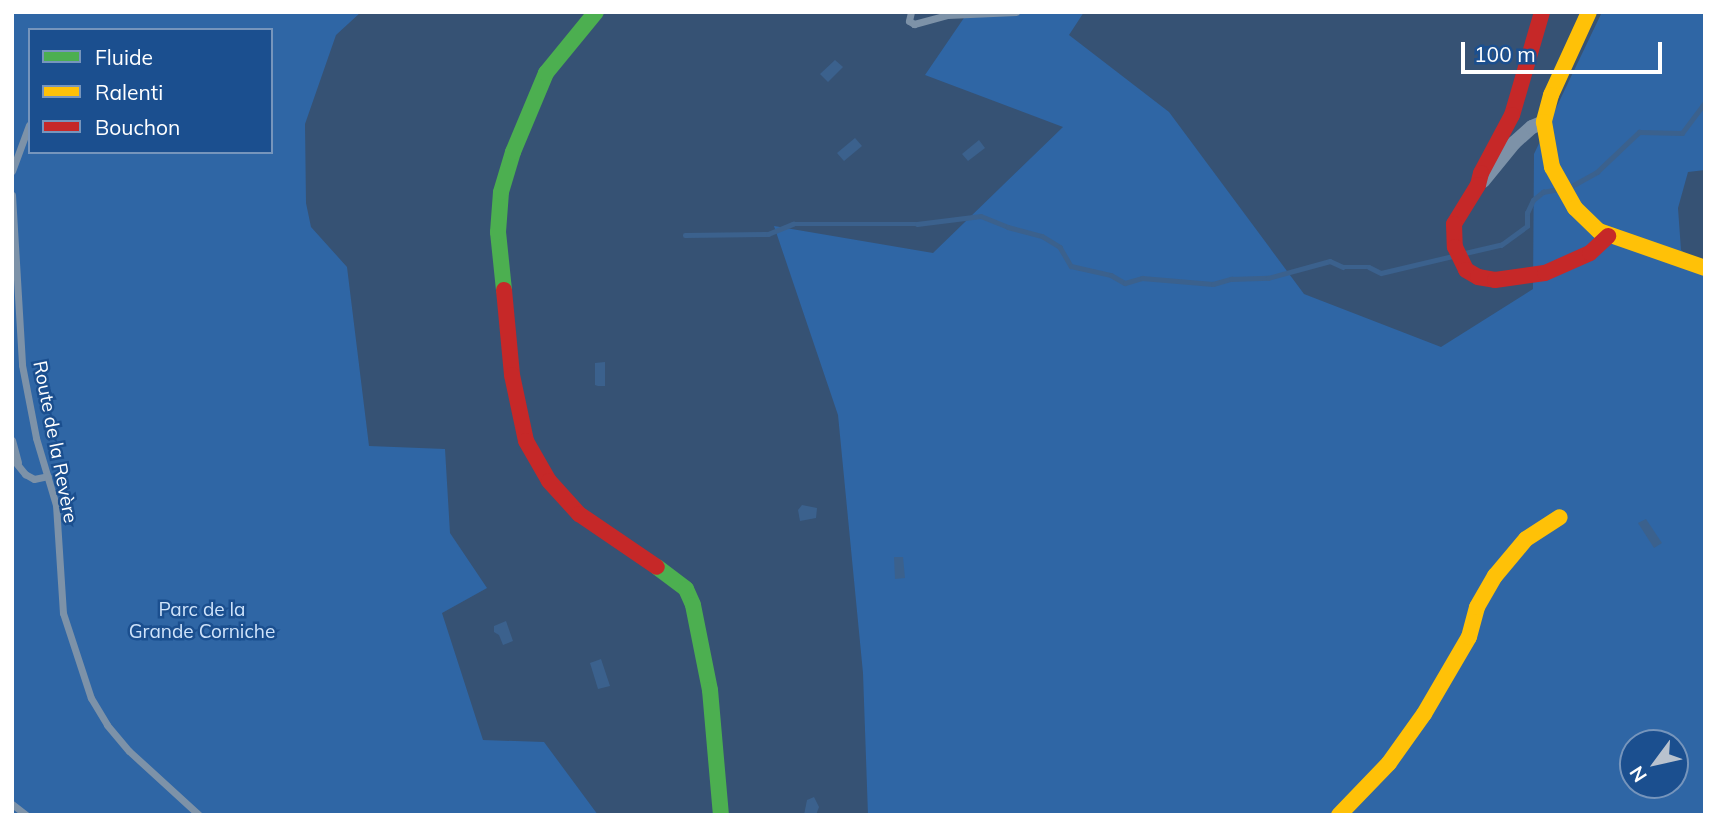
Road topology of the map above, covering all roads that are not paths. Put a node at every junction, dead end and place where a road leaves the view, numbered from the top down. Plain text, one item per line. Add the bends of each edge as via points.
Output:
1 (596, 12) edge
2 (911, 12) edge
3 (1016, 12) edge
4 (1542, 12) edge
5 (1589, 12) edge
6 (1544, 122) junction
7 (28, 128) edge
8 (12, 172) edge
9 (1478, 185) junction
10 (12, 195) edge
11 (1608, 236) junction
12 (15, 259) edge
13 (1705, 268) edge
14 (12, 440) edge
15 (15, 461) edge
16 (48, 476) junction
17 (1560, 517) dead end
18 (12, 804) edge
19 (26, 815) edge
20 (199, 815) edge
21 (721, 815) edge
22 (1339, 815) edge

1 - 21 main road via 546,73 501,192 498,232 512,375 526,441 549,481 599,530 686,589 710,690
2 - 3 lane via 909,21 914,24 947,15
4 - 9 main road via 1512,115
5 - 6 main road via 1551,95
6 - 9 street via 1514,143
6 - 11 main road via 1558,178 1575,208
7 - 8 lane
9 - 11 main road via 1454,224 1457,253 1472,275 1495,280 1545,273 1590,253
10 - 12 lane, Route de la Revère
11 - 13 main road
12 - 16 lane, Route de la Revère via 22,365
14 - 15 lane
15 - 16 lane via 34,479
16 - 20 lane, Route de la Revère via 56,505 63,614 91,698 129,751
17 - 22 main road via 1526,539 1495,576 1477,607 1469,637 1424,714 1389,762
18 - 19 lane

